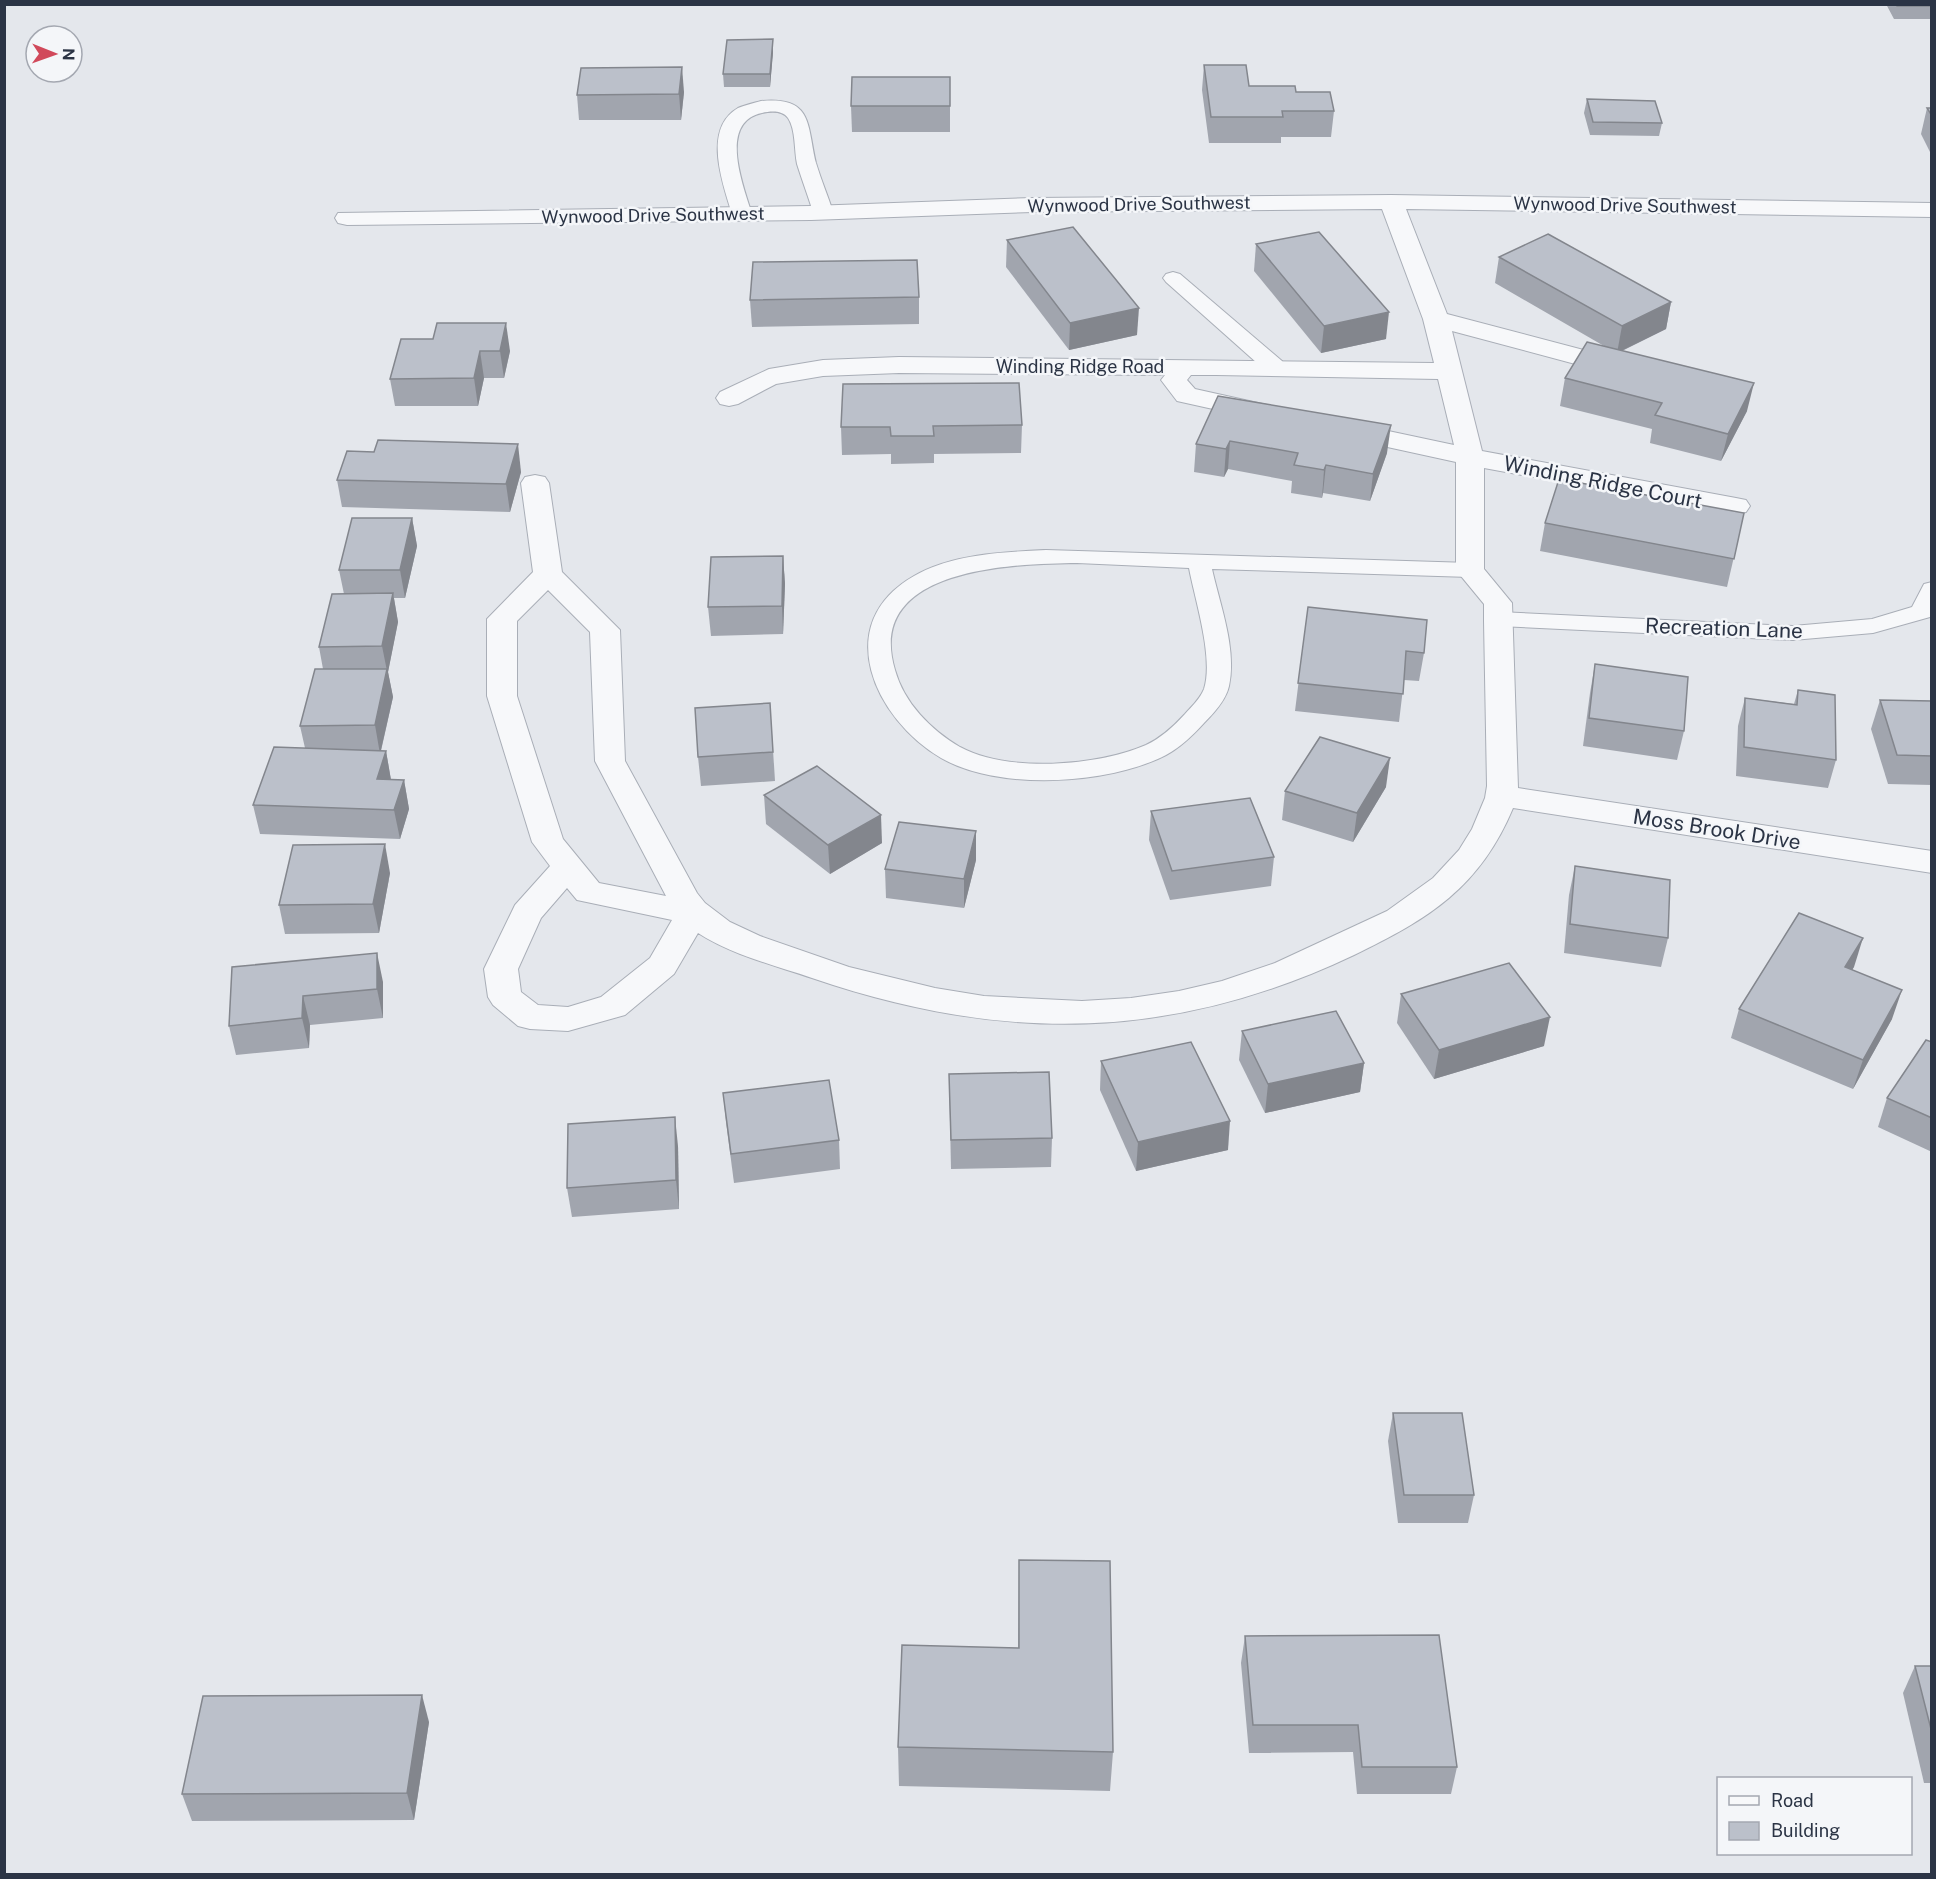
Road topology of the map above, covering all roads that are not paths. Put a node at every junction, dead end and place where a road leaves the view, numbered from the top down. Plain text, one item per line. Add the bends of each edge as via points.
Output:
1 (1391, 202) junction
2 (1932, 210) edge
3 (823, 212) junction
4 (742, 214) junction
5 (347, 218) dead end
6 (1173, 278) dead end
7 (1436, 319) junction
8 (1274, 366) junction
9 (1183, 367) junction
10 (1449, 371) junction
11 (1648, 375) edge
12 (729, 398) dead end
13 (1277, 415) edge
14 (1322, 425) edge
15 (1470, 457) junction
16 (535, 483) dead end
17 (1736, 506) dead end
18 (1199, 562) junction
19 (1470, 570) junction
20 (548, 574) junction
21 (1932, 589) edge
22 (1499, 619) junction
23 (1502, 796) junction
24 (1932, 862) edge
25 (568, 866) junction
26 (693, 913) junction

1 - 2 street, Wynwood Drive Southwest
1 - 3 street, Wynwood Drive Southwest via 1033,205
1 - 7 street
3 - 4 street, Wynwood Drive Southwest
3 - 4 lane via 801,127 792,112 776,105 738,115 729,129 727,159
4 - 5 street, Wynwood Drive Southwest
6 - 8 lane
7 - 10 street
7 - 11 street
8 - 9 street
8 - 10 street
9 - 12 street, Winding Ridge Road via 823,368 769,377
9 - 13 street, Winding Ridge Road via 1174,380 1186,396
10 - 15 street
14 - 15 street
15 - 17 street, Winding Ridge Court
15 - 19 street
16 - 20 street
18 - 18 lane via 1065,557 1003,560 952,568 913,586 895,603 883,625 880,668 915,726 961,758 987,766 1038,772 1124,761 1158,749 1186,728 1207,706 1217,686 1217,662
18 - 19 lane
19 - 22 street via 1498,603
20 - 25 street via 502,619 502,696 548,842
20 - 26 street via 605,630 610,761
21 - 22 lane, Recreation Lane via 1922,612 1873,626 1794,633
22 - 23 street
23 - 24 street, Moss Brook Drive
23 - 26 street via 1472,857 1449,884 1398,920 1317,959 1226,993 1177,1004 1099,1012 1018,1012 940,1001 840,977 748,943
25 - 26 street via 588,892
25 - 26 street via 527,913 501,969 505,998 530,1017 568,1019 613,1006 662,966

